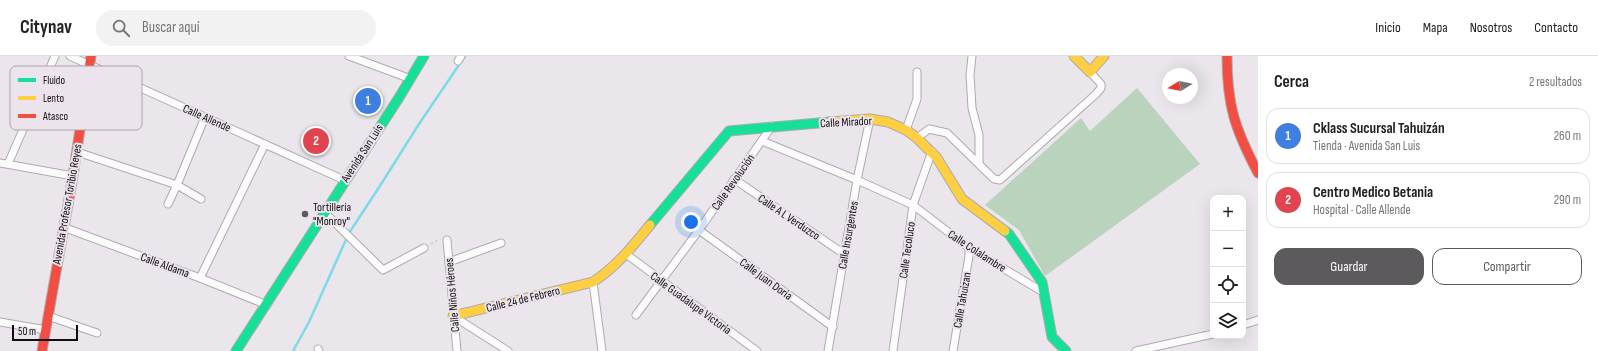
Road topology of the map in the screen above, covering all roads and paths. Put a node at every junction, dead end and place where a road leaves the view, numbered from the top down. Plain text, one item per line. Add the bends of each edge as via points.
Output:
1 (55, 56) edge
2 (70, 56) edge
3 (424, 56) edge
4 (972, 56) edge
5 (1074, 56) edge
6 (1104, 56) edge
7 (1227, 56) edge
8 (354, 57) edge
9 (90, 61) edge
10 (50, 66) edge
11 (100, 66) edge
12 (917, 72) dead end
13 (1090, 72) junction
14 (411, 79) junction
15 (142, 86) edge
16 (205, 117) junction
17 (870, 119) junction
18 (772, 126) junction
19 (20, 130) edge
20 (80, 130) edge
21 (906, 130) junction
22 (917, 138) junction
23 (762, 141) junction
24 (265, 144) junction
25 (932, 151) junction
26 (77, 152) junction
27 (979, 163) junction
28 (4, 164) edge
29 (1258, 173) edge
30 (73, 176) junction
31 (734, 179) junction
32 (344, 180) junction
33 (857, 180) junction
34 (177, 185) junction
35 (201, 199) dead end
36 (168, 204) dead end
37 (912, 205) junction
38 (324, 212) junction
39 (63, 227) junction
40 (699, 230) junction
41 (447, 240) joint
42 (501, 242) dead end
43 (424, 248) joint
44 (969, 248) junction
45 (626, 254) junction
46 (844, 254) junction
47 (449, 262) junction
48 (200, 278) junction
49 (661, 281) junction
50 (593, 282) junction
51 (1043, 292) junction
52 (267, 305) junction
53 (636, 315) dead end
54 (48, 316) junction
55 (453, 316) junction
56 (1258, 320) edge
57 (0, 322) edge
58 (1246, 324) edge
59 (833, 327) junction
60 (46, 330) junction
61 (97, 332) dead end
62 (1210, 335) edge
63 (42, 351) edge
64 (236, 351) edge
65 (456, 351) edge
66 (508, 351) edge
67 (602, 351) edge
68 (757, 351) edge
69 (828, 351) edge
70 (893, 351) edge
71 (953, 351) edge
72 (1066, 351) edge
73 (1136, 351) edge

1 - 10 street
2 - 9 street, Calle Allende
3 - 14 street, Avenida San Luis
4 - 27 street via 972,108 979,135
5 - 13 street
6 - 13 street
7 - 29 street via 1227,82 1232,114 1239,136
8 - 14 street
9 - 11 street, Calle Allende
12 - 21 street via 917,98
13 - 27 street via 1101,84 1101,88 1000,180 994,179
14 - 32 street, Avenida San Luis
15 - 16 street, Calle Allende
16 - 24 street, Calle Allende
16 - 34 street
17 - 18 street, Calle Mirador
17 - 21 street, Calle Mirador via 888,122
17 - 33 street, Calle Insurgentes
18 - 23 street, Calle Revolución
18 - 45 street, Calle Mirador via 729,131
19 - 28 street
20 - 26 street, Avenida Profesor Toribio Reyes
21 - 22 street, Calle Mirador
22 - 25 street, Calle Mirador
22 - 27 street via 929,128 948,133
23 - 31 street, Calle Revolución
23 - 33 street, Calle Colalambre
24 - 32 street, Calle Allende
24 - 48 street
25 - 37 street, Calle Tecoluco
25 - 51 street, Calle Mirador via 962,199 1009,234 1042,282
26 - 30 street, Avenida Profesor Toribio Reyes
26 - 34 street
28 - 30 street
30 - 39 street, Avenida Profesor Toribio Reyes
31 - 40 street, Calle Revolución
31 - 46 street, Calle A L Verduzco
32 - 38 street, Avenida San Luis
33 - 37 street, Calle Colalambre
33 - 46 street, Calle Insurgentes
34 - 35 street
34 - 36 street
37 - 44 street, Calle Colalambre
37 - 70 street, Calle Tecoluco
38 - 43 street via 383,270
38 - 52 street, Avenida San Luis
39 - 48 street, Calle Aldama
39 - 54 street, Avenida Profesor Toribio Reyes
40 - 49 street, Calle Revolución
40 - 59 street, Calle Juan Doria
41 - 43 path via 441,238
41 - 47 street, Calle Niños Héroes
42 - 47 street
44 - 51 street, Calle Colalambre
44 - 71 street, Calle Tahuizan via 970,256
45 - 49 street, Calle Guadalupe Victoria
45 - 50 street
46 - 59 street, Calle Insurgentes
47 - 55 street, Calle Niños Héroes
48 - 52 street, Calle Aldama
49 - 53 street, Calle Revolución
49 - 68 street, Calle Guadalupe Victoria
50 - 55 street, Calle 24 de Febrero
50 - 67 street
51 - 72 street, Calle Mirador via 1052,337
52 - 64 street, Avenida San Luis
54 - 60 street, Avenida Profesor Toribio Reyes
54 - 61 street
55 - 65 street, Calle Niños Héroes
55 - 66 street
56 - 58 street
57 - 60 street
59 - 69 street, Calle Insurgentes
60 - 63 street, Avenida Profesor Toribio Reyes
62 - 73 street

